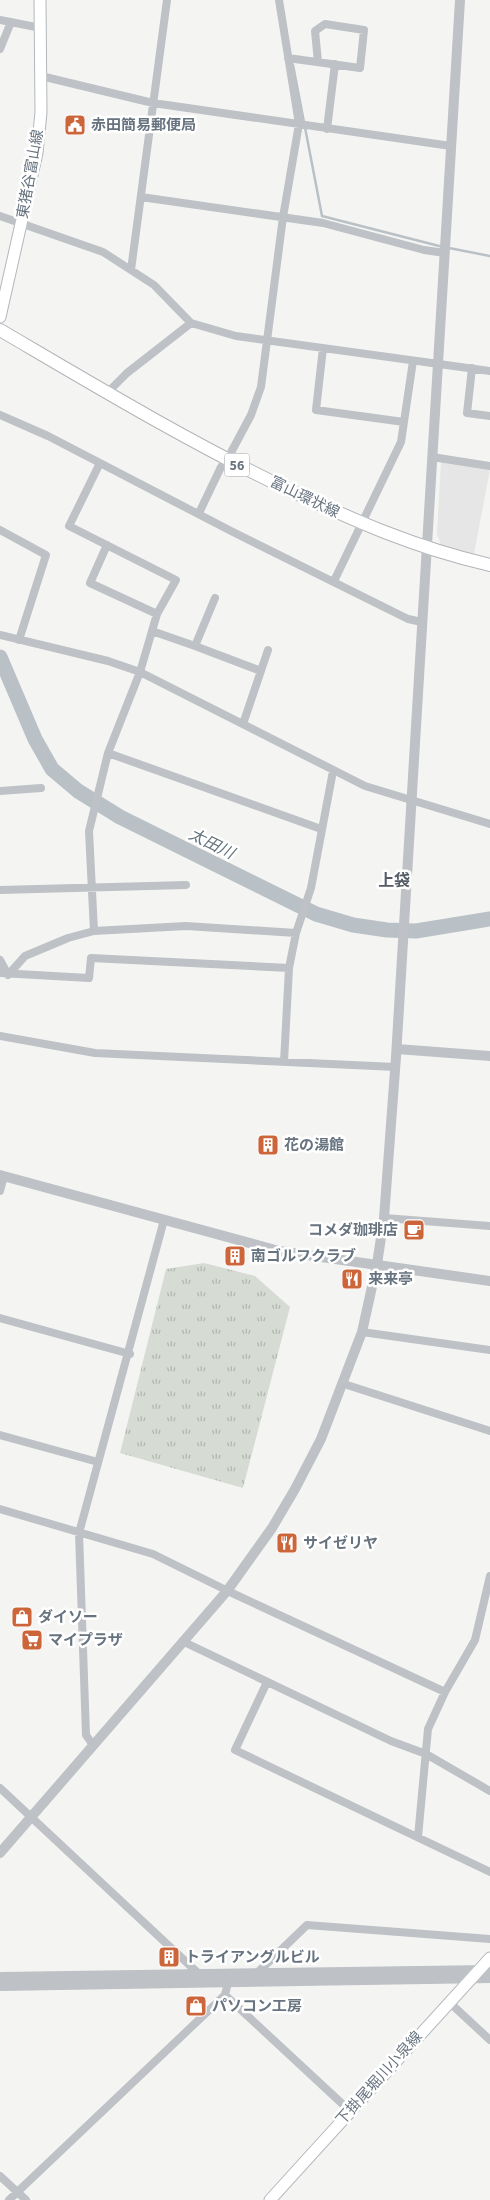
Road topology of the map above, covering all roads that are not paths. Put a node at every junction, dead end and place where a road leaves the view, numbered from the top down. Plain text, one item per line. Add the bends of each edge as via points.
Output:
1 (40, 0) edge
2 (167, 0) edge
3 (279, 0) edge
4 (460, 0) edge
5 (0, 20) edge
6 (11, 22) junction
7 (41, 28) junction
8 (0, 49) edge
9 (288, 58) junction
10 (318, 62) junction
11 (335, 64) junction
12 (41, 76) junction
13 (154, 103) junction
14 (299, 124) junction
15 (327, 128) junction
16 (451, 146) junction
17 (141, 197) junction
18 (0, 216) edge
19 (284, 217) junction
20 (22, 222) junction
21 (444, 253) junction
22 (131, 270) junction
23 (0, 317) edge
24 (191, 323) junction
25 (0, 330) edge
26 (266, 340) junction
27 (323, 348) junction
28 (413, 361) junction
29 (438, 365) junction
30 (472, 368) junction
31 (490, 371) edge
32 (107, 394) junction
33 (0, 415) edge
34 (490, 416) edge
35 (404, 422) junction
36 (432, 457) junction
37 (227, 460) junction
38 (100, 463) junction
39 (490, 466) edge
40 (199, 513) junction
41 (361, 524) junction
42 (0, 530) edge
43 (107, 545) junction
44 (426, 548) junction
45 (490, 565) edge
46 (334, 581) junction
47 (215, 598) dead end
48 (157, 614) junction
49 (422, 622) junction
50 (152, 631) junction
51 (0, 635) edge
52 (18, 640) junction
53 (195, 646) junction
54 (268, 650) dead end
55 (261, 671) junction
56 (140, 672) junction
57 (242, 724) junction
58 (108, 753) junction
59 (333, 771) junction
60 (41, 788) dead end
61 (0, 791) edge
62 (411, 801) junction
63 (490, 824) edge
64 (321, 828) junction
65 (186, 885) dead end
66 (91, 888) junction
67 (0, 890) edge
68 (94, 932) junction
69 (296, 933) junction
70 (0, 960) edge
71 (289, 968) junction
72 (4, 974) edge
73 (0, 1036) edge
74 (397, 1048) junction
75 (490, 1056) edge
76 (284, 1062) junction
77 (396, 1067) junction
78 (2, 1176) edge
79 (0, 1191) edge
80 (384, 1218) junction
81 (164, 1220) junction
82 (490, 1226) edge
83 (376, 1264) junction
84 (490, 1281) edge
85 (0, 1318) edge
86 (362, 1332) junction
87 (490, 1350) edge
88 (130, 1354) junction
89 (344, 1384) junction
90 (490, 1431) edge
91 (0, 1435) edge
92 (98, 1462) junction
93 (0, 1509) edge
94 (79, 1533) junction
95 (490, 1576) edge
96 (227, 1591) junction
97 (184, 1642) junction
98 (266, 1682) junction
99 (445, 1692) junction
100 (93, 1745) junction
101 (426, 1754) junction
102 (0, 1788) edge
103 (490, 1791) edge
104 (30, 1817) junction
105 (418, 1837) junction
106 (0, 1853) edge
107 (490, 1872) edge
108 (490, 1939) edge
109 (490, 1958) edge
110 (484, 1970) edge
111 (199, 1974) junction
112 (256, 1974) junction
113 (0, 1977) edge
114 (229, 1978) junction
115 (490, 1978) edge
116 (468, 1980) junction
117 (0, 1986) edge
118 (225, 1995) junction
119 (450, 2002) junction
120 (490, 2040) edge
121 (350, 2111) junction
122 (0, 2176) edge
123 (17, 2192) junction
124 (9, 2200) edge
125 (26, 2200) edge
126 (270, 2200) edge

1 - 7 main road, 東猪谷富山線
2 - 13 street
3 - 9 street
4 - 16 street
5 - 6 street
6 - 7 street
6 - 8 street
7 - 12 main road, 東猪谷富山線
9 - 10 street
9 - 14 street
10 - 11 street
10 - 11 street via 314,30 325,24 364,30 360,68
11 - 15 street
12 - 13 street
12 - 20 main road, 東猪谷富山線 via 37,153
13 - 14 street
13 - 17 street
14 - 15 street
14 - 19 street
15 - 16 street
16 - 21 street
17 - 19 street
17 - 22 street
18 - 20 street
19 - 21 street via 323,223
19 - 26 street
20 - 22 street via 103,252
20 - 23 main road, 東猪谷富山線
21 - 29 street
22 - 24 street via 154,285
24 - 26 street via 236,336
24 - 32 street
25 - 32 main road, 富山環状線 / 56
26 - 27 street
26 - 37 street via 261,387 251,415
27 - 28 street
27 - 35 street via 316,410
28 - 29 street
28 - 35 street
29 - 30 street
29 - 36 street
30 - 31 street
30 - 34 street via 466,413
32 - 37 main road, 富山環状線 / 56
33 - 38 street
35 - 41 street via 401,442
36 - 39 street
36 - 44 street
37 - 40 street
37 - 41 main road, 富山環状線 / 56
38 - 40 street
38 - 43 street via 69,526
40 - 46 street
41 - 44 main road, 富山環状線 / 56
41 - 46 street
42 - 52 street via 46,555
43 - 48 street via 90,583
43 - 48 street via 176,580
44 - 45 main road, 富山環状線 / 56
44 - 49 street
46 - 49 street via 408,619
47 - 53 street
48 - 50 street
49 - 62 street
50 - 53 street
50 - 56 street
51 - 52 street
52 - 56 street via 108,661
53 - 55 street
54 - 55 street
55 - 57 street
56 - 57 street
56 - 58 street
57 - 59 street
58 - 64 street
58 - 66 street via 89,831
59 - 62 street via 365,786
59 - 64 street
60 - 61 street
62 - 63 street
62 - 74 street
64 - 69 street via 307,901
65 - 66 street
66 - 67 street
66 - 68 street
68 - 69 street via 194,926
68 - 72 street via 68,938 25,956
69 - 71 street
70 - 72 street
71 - 72 street via 90,958 89,978
71 - 76 street
73 - 76 street via 95,1052
74 - 75 street
74 - 77 street
76 - 77 street
77 - 80 street
78 - 79 street
78 - 81 street
80 - 82 street
80 - 83 street
81 - 83 street via 280,1251
81 - 88 street
83 - 84 street
83 - 86 street
85 - 88 street
86 - 87 street
86 - 89 street
88 - 92 street
89 - 90 street
89 - 96 street via 296,1490
91 - 92 street
92 - 94 street
93 - 94 street
94 - 96 street via 152,1554
94 - 100 street via 86,1735
95 - 99 street via 475,1640
96 - 97 street
96 - 99 street
97 - 98 street
97 - 100 street
98 - 101 street via 391,1741
98 - 105 street via 235,1750
99 - 101 street via 428,1729
100 - 104 street
101 - 103 street
101 - 105 street
102 - 104 street
104 - 106 street
104 - 111 street
105 - 107 street
108 - 112 street via 307,1925
109 - 110 main road, 下掛尾堀川小泉線
110 - 112 street
110 - 116 main road, 下掛尾堀川小泉線
111 - 113 street
111 - 114 street
112 - 114 street
114 - 116 street
114 - 117 street
114 - 118 street
115 - 116 street
116 - 119 main road, 下掛尾堀川小泉線
118 - 121 street
118 - 123 street
119 - 120 street
119 - 121 main road, 下掛尾堀川小泉線
121 - 126 main road, 下掛尾堀川小泉線
122 - 123 street
123 - 124 street
123 - 125 street

